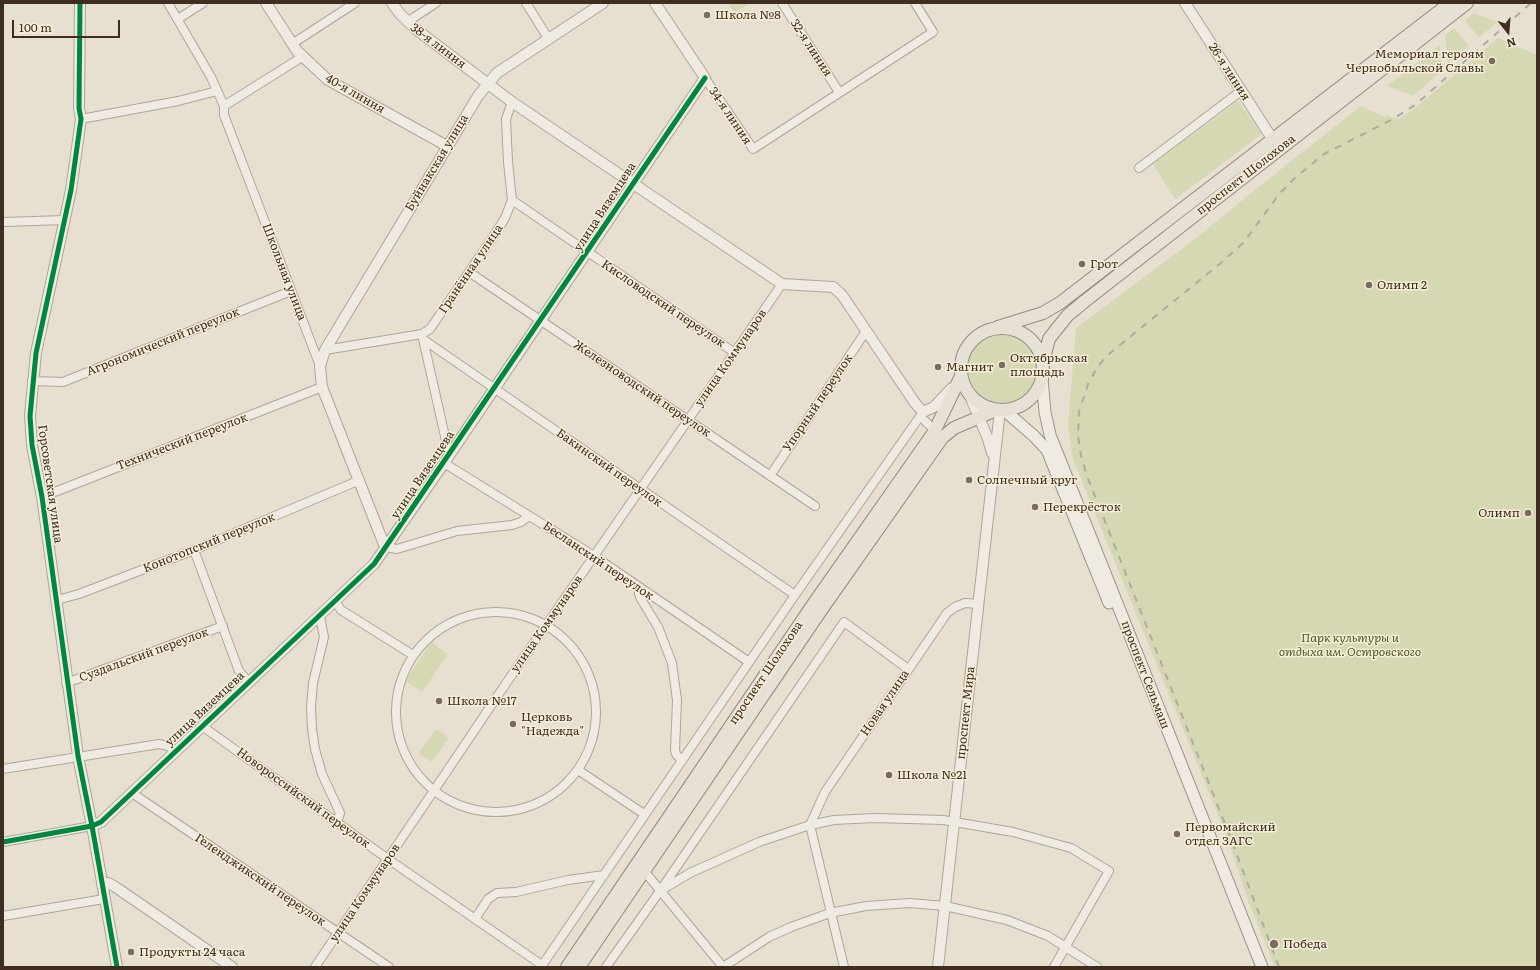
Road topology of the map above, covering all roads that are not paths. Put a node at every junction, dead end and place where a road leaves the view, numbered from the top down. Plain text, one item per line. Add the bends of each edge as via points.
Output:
1 (80, 3) edge
2 (168, 3) edge
3 (203, 3) edge
4 (266, 3) edge
5 (354, 3) edge
6 (392, 3) edge
7 (436, 3) edge
8 (526, 3) edge
9 (603, 3) edge
10 (655, 3) edge
11 (782, 3) edge
12 (915, 3) edge
13 (1185, 3) edge
14 (1467, 3) edge
15 (1448, 4) edge
16 (178, 19) junction
17 (407, 22) junction
18 (548, 38) junction
19 (292, 44) junction
20 (302, 57) junction
21 (705, 78) junction
22 (488, 84) junction
23 (217, 91) junction
24 (1241, 91) junction
25 (840, 92) junction
26 (512, 102) junction
27 (224, 106) junction
28 (81, 119) junction
29 (1273, 140) junction
30 (447, 146) junction
31 (1139, 168) dead end
32 (633, 182) junction
33 (512, 200) junction
34 (64, 220) junction
35 (3, 222) edge
36 (587, 253) junction
37 (469, 272) junction
38 (782, 284) junction
39 (291, 291) junction
40 (540, 320) junction
41 (998, 328) junction
42 (866, 331) junction
43 (423, 337) junction
44 (325, 350) junction
45 (735, 353) junction
46 (1043, 362) junction
47 (320, 366) junction
48 (1042, 379) junction
49 (32, 381) junction
50 (959, 381) junction
51 (322, 387) junction
52 (494, 388) junction
53 (970, 396) junction
54 (1000, 410) junction
55 (922, 414) junction
56 (980, 416) junction
57 (688, 420) junction
58 (934, 430) junction
59 (447, 459) junction
60 (993, 459) junction
61 (770, 476) junction
62 (360, 480) junction
63 (640, 490) junction
64 (42, 497) junction
65 (815, 506) dead end
66 (529, 516) junction
67 (385, 548) junction
68 (194, 550) junction
69 (594, 556) junction
70 (639, 588) junction
71 (795, 595) junction
72 (57, 600) junction
73 (335, 601) junction
74 (978, 604) junction
75 (320, 617) junction
76 (223, 626) junction
77 (547, 626) junction
78 (413, 655) junction
79 (749, 662) junction
80 (908, 669) junction
81 (248, 681) junction
82 (66, 683) junction
83 (202, 726) junction
84 (175, 751) junction
85 (78, 756) junction
86 (682, 761) junction
87 (3, 770) edge
88 (578, 770) junction
89 (433, 790) junction
90 (132, 793) junction
91 (644, 814) junction
92 (954, 822) junction
93 (337, 823) junction
94 (810, 825) junction
95 (92, 826) junction
96 (3, 842) edge
97 (388, 859) junction
98 (645, 872) junction
99 (604, 875) junction
100 (102, 884) junction
101 (660, 891) junction
102 (104, 899) junction
103 (945, 906) junction
104 (830, 913) junction
105 (3, 916) edge
106 (475, 919) junction
107 (338, 932) junction
108 (1066, 946) junction
109 (542, 966) edge
110 (117, 967) edge
111 (232, 967) edge
112 (315, 967) edge
113 (389, 967) edge
114 (567, 967) edge
115 (579, 967) edge
116 (606, 967) edge
117 (723, 967) edge
118 (844, 967) edge
119 (938, 967) edge
120 (1054, 967) edge
121 (1097, 967) edge
122 (1255, 967) edge
123 (1262, 967) edge

1 - 28 street, Горсоветская улица
2 - 16 street, Школьная улица
3 - 16 street
4 - 19 street, 40-я линия
5 - 19 street
6 - 17 street, 38-я линия
7 - 17 street
8 - 18 street
9 - 18 street, Буйнакская улица
10 - 21 street, 34-я линия
11 - 25 street, 32-я линия
12 - 25 street via 933,32
13 - 24 street, 26-я линия
14 - 46 main road, проспект Шолохова via 1085,301 1055,331
15 - 29 main road, проспект Шолохова
16 - 23 street, Школьная улица
17 - 22 street, 38-я линия
18 - 22 street, Буйнакская улица via 497,73
19 - 20 street, 40-я линия
20 - 27 street
20 - 30 street, 40-я линия via 328,80
21 - 25 street, 34-я линия via 753,149
21 - 32 street, улица Вяземцева
22 - 26 street, 38-я линия
22 - 30 street, Буйнакская улица
23 - 27 street, Школьная улица
23 - 28 street
24 - 29 street, 26-я линия
24 - 31 street
26 - 32 street, 38-я линия
26 - 33 street, Гранённая улица via 506,120
27 - 39 street, Школьная улица via 224,115
28 - 34 street, Горсоветская улица
29 - 41 main road, проспект Шолохова via 1060,303 1044,313
30 - 44 street, Буйнакская улица
32 - 36 street, улица Вяземцева
32 - 38 street, 38-я линия
33 - 36 street, Кисловодский переулок
33 - 37 street, Гранённая улица via 505,218
34 - 35 street
34 - 49 street, Горсоветская улица
36 - 40 street, улица Вяземцева
36 - 45 street, Кисловодский переулок
37 - 40 street, Железноводский переулок
37 - 43 street, Гранённая улица
38 - 42 street via 833,287 842,295
38 - 45 street, улица Коммунаров
39 - 47 street, Школьная улица
39 - 49 street, Агрономический переулок via 63,382
40 - 52 street, улица Вяземцева
40 - 57 street, Железноводский переулок
41 - 46 main road via 1016,330 1029,337
41 - 50 main road via 986,331 971,342 962,356
42 - 55 street
42 - 61 street, Упорный переулок
43 - 44 street
43 - 52 street, Бакинский переулок
43 - 59 street
44 - 47 street, Буйнакская улица
45 - 57 street, улица Коммунаров
46 - 48 main road
47 - 51 street, Школьная улица
48 - 54 main road via 1028,401 1020,406
48 - 123 main road, проспект Сельмаш via 1050,435
49 - 64 street, Горсоветская улица via 32,445
50 - 53 main road
50 - 55 street via 934,407
50 - 58 main road, проспект Шолохова
51 - 62 street, Школьная улица
51 - 64 street, Технический переулок
52 - 59 street, улица Вяземцева
52 - 63 street, Бакинский переулок
53 - 54 main road via 986,407
53 - 56 street, проспект Мира
54 - 56 main road, проспект Шолохова
54 - 60 street, проспект Мира
54 - 122 main road, проспект Сельмаш via 1042,443 1051,459
55 - 58 street
55 - 71 street
56 - 60 street, проспект Мира
56 - 98 main road, проспект Шолохова via 954,428 938,444
57 - 61 street, Железноводский переулок
57 - 63 street, улица Коммунаров
58 - 114 main road, проспект Шолохова
59 - 66 street, Бесланский переулок
59 - 67 street, улица Вяземцева
60 - 74 street, проспект Мира
61 - 65 street, Железноводский переулок
62 - 67 street, Школьная улица
62 - 68 street, Конотопский переулок
63 - 69 street, улица Коммунаров
63 - 71 street, Бакинский переулок
64 - 72 street, Горсоветская улица
66 - 67 street via 512,525 457,531 397,549
66 - 69 street, Бесланский переулок
67 - 73 street, улица Вяземцева via 374,564
68 - 72 street, Конотопский переулок
68 - 76 street
69 - 70 street, Бесланский переулок
69 - 77 street, улица Коммунаров
70 - 79 street, Бесланский переулок
70 - 86 street via 641,600 658,627 672,663 678,700 675,750
71 - 79 street
72 - 82 street, Горсоветская улица
73 - 75 street, улица Вяземцева
73 - 78 street via 341,610
74 - 80 street, Новая улица via 965,603 947,613
74 - 92 street, проспект Мира
75 - 81 street, улица Вяземцева
75 - 93 street via 324,637 313,683 312,729 322,774 340,813
76 - 81 street via 239,671
76 - 82 street, Суздальский переулок
77 - 78 street via 533,618 511,612 473,614 454,620 436,631
77 - 88 street via 560,634 577,652 592,683 596,700 592,740
77 - 89 street, улица Коммунаров
78 - 89 street via 397,690 395,713 399,739 407,759 420,779
79 - 86 street
80 - 94 street, Новая улица via 825,792
80 - 101 street via 844,622
81 - 83 street, улица Вяземцева
82 - 85 street, Горсоветская улица
83 - 84 street, улица Вяземцева
83 - 93 street, Новороссийский переулок
84 - 85 street via 159,744
84 - 90 street, улица Вяземцева
85 - 87 street
85 - 95 street, Горсоветская улица
86 - 91 street
88 - 89 street via 565,785 550,796 528,807 511,811 490,812 468,808 451,802
88 - 91 street
89 - 97 street, улица Коммунаров
90 - 95 street, улица Вяземцева via 101,822
90 - 107 street, Геленджикский переулок
91 - 99 street
92 - 94 street via 875,818 834,820
92 - 103 street, проспект Мира
92 - 108 street via 1014,832 1071,848 1109,871
93 - 97 street, Новороссийский переулок
94 - 101 street via 727,856 690,873
94 - 104 street
95 - 96 street
95 - 100 street, Горсоветская улица
97 - 106 street, Новороссийский переулок
97 - 107 street, улица Коммунаров
98 - 101 street
98 - 115 main road, проспект Шолохова
99 - 106 street via 516,892 497,893 488,899
99 - 109 street
100 - 102 street, Горсоветская улица
100 - 111 street via 114,886
101 - 116 street
101 - 117 street
102 - 105 street
102 - 110 street, Горсоветская улица
103 - 104 street via 890,904
103 - 108 street via 1007,920
103 - 119 street, проспект Мира
104 - 117 street via 769,937
104 - 118 street
106 - 109 street, Новороссийский переулок
107 - 112 street, улица Коммунаров
107 - 113 street, Геленджикский переулок
108 - 120 street
108 - 121 street

